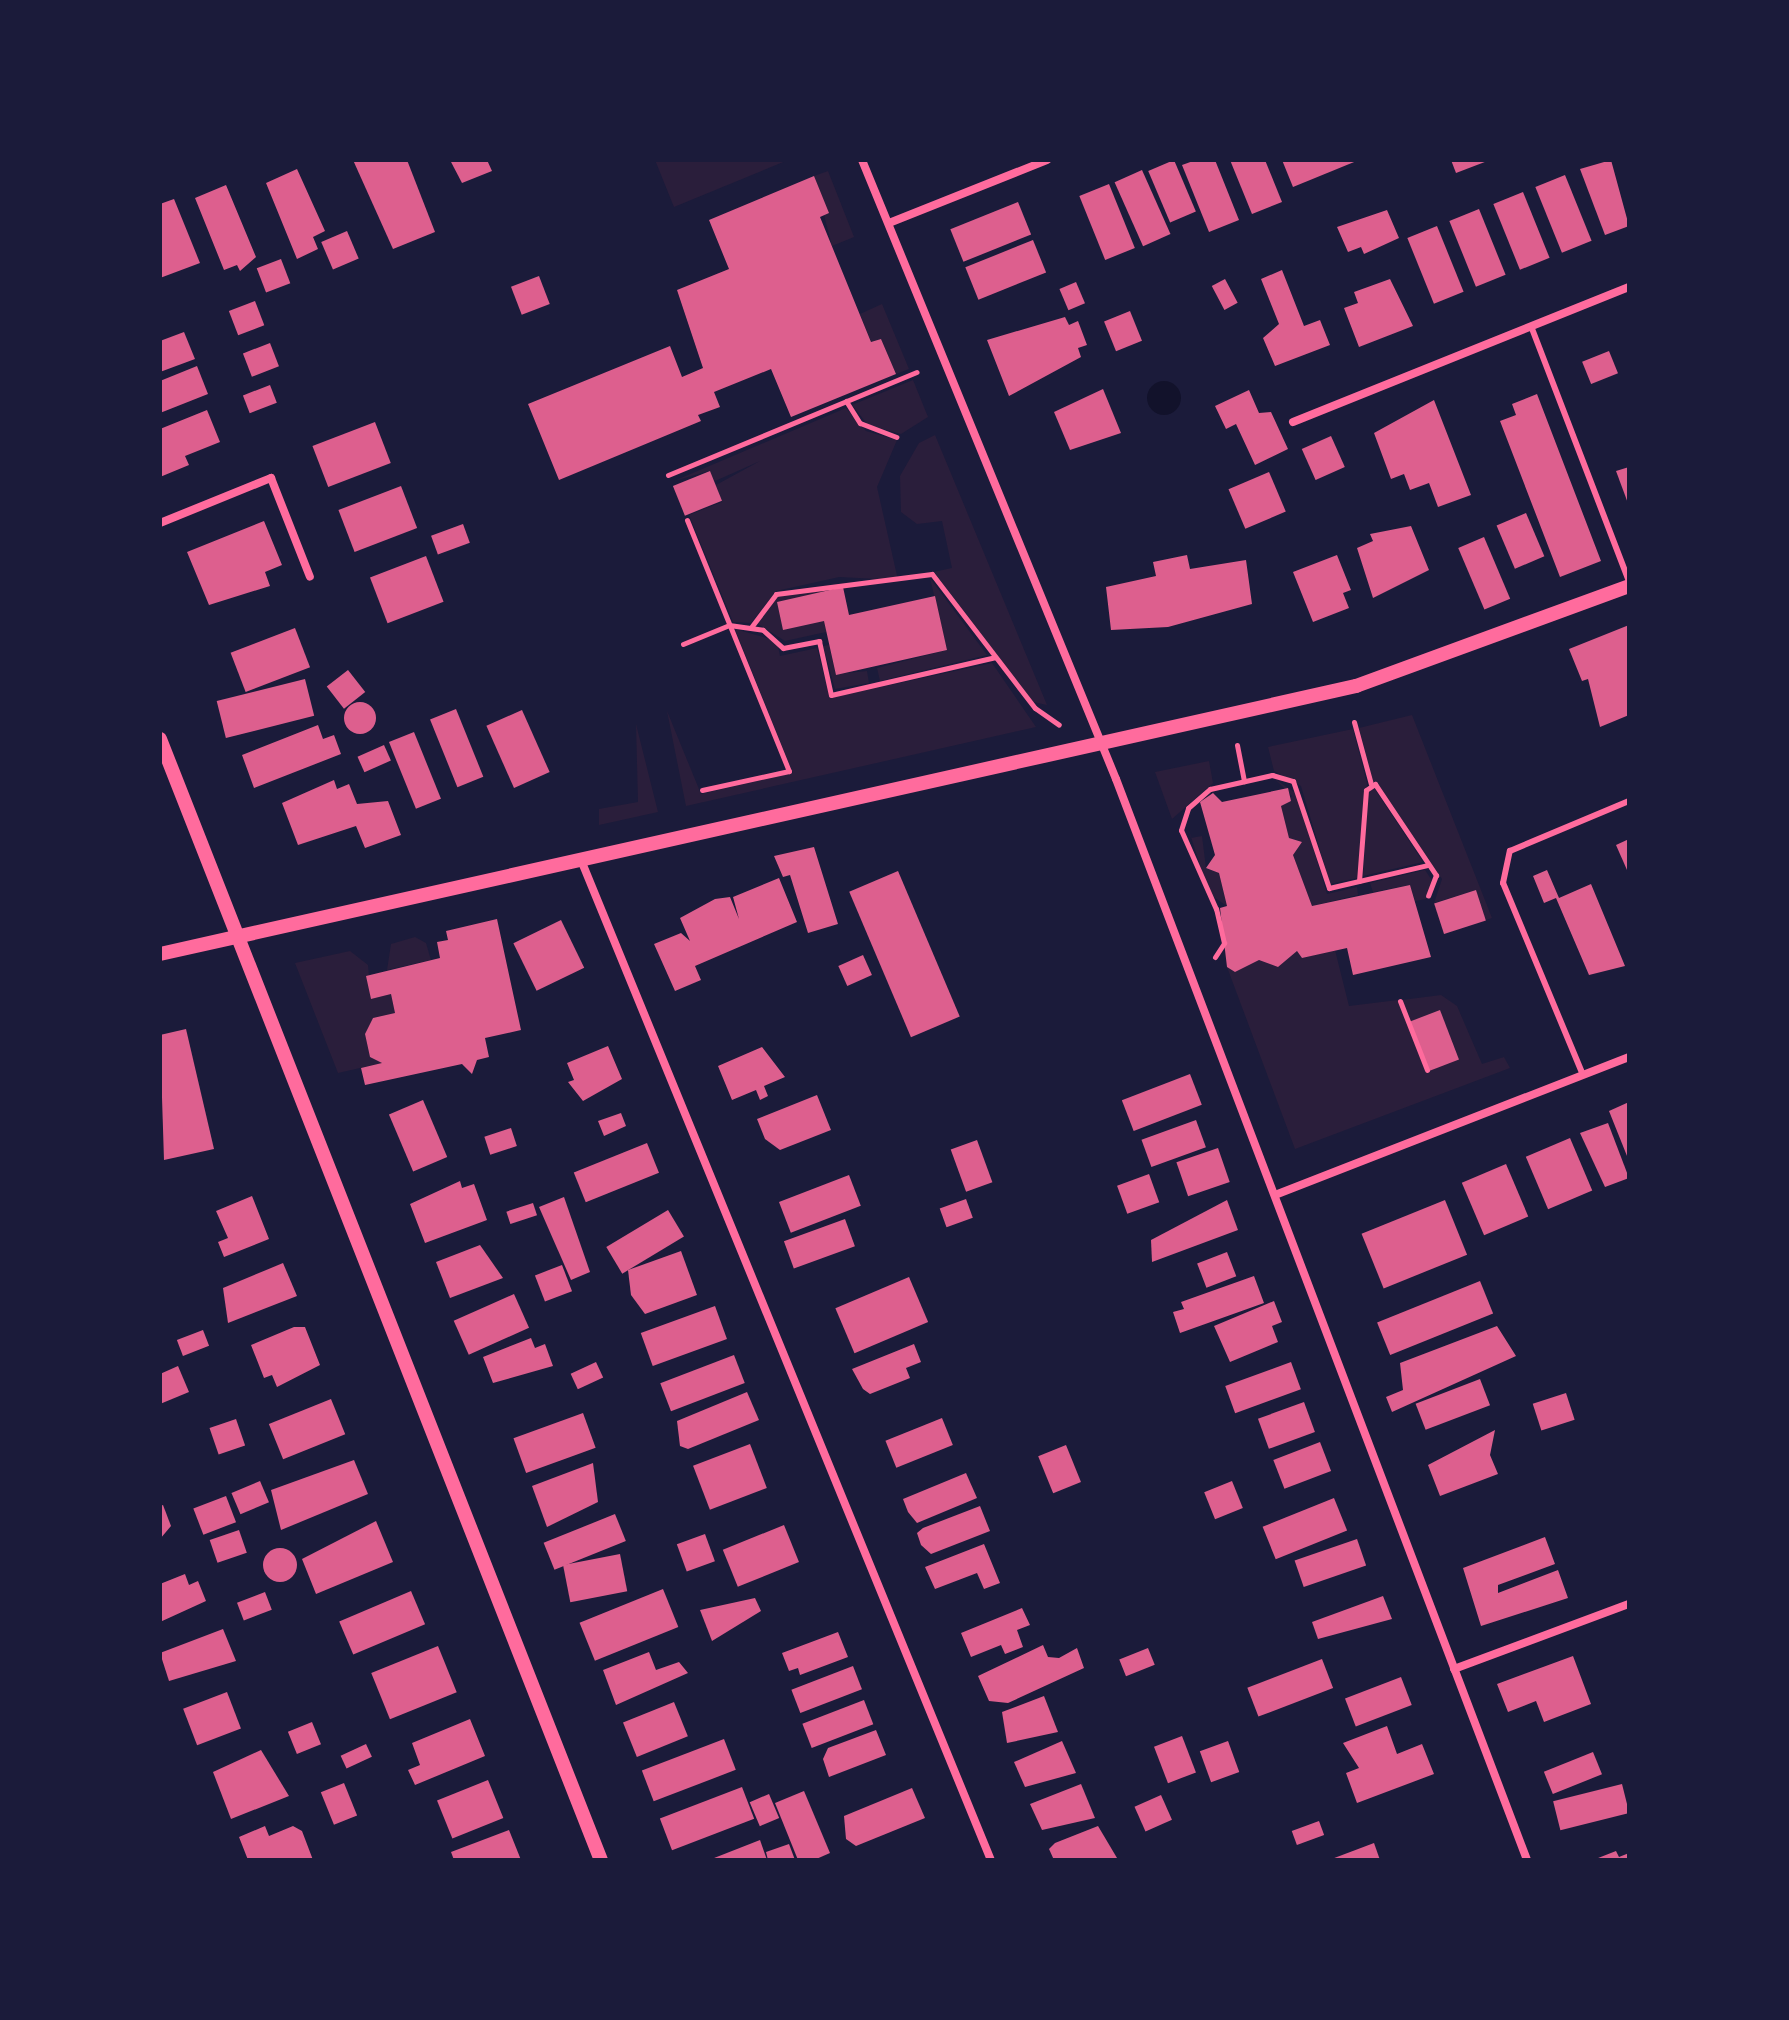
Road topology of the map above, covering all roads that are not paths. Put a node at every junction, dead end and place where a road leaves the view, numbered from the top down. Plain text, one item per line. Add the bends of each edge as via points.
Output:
1 (862, 160) edge
2 (1047, 160) edge
3 (889, 223) junction
4 (1629, 287) edge
5 (1531, 326) junction
6 (1293, 422) dead end
7 (160, 523) edge
8 (310, 577) dead end
9 (1629, 584) edge
10 (160, 739) edge
11 (1102, 745) junction
12 (1629, 801) edge
13 (581, 860) junction
14 (240, 936) junction
15 (160, 954) edge
16 (1629, 1057) edge
17 (1583, 1075) junction
18 (1275, 1195) junction
19 (1629, 1604) edge
20 (1454, 1669) junction
21 (601, 1860) edge
22 (991, 1860) edge
23 (1527, 1860) edge

1 - 3 street
2 - 3 street
3 - 11 street
4 - 5 street
5 - 6 street
5 - 9 lane
7 - 8 street via 271,478
9 - 11 street via 1356,686
10 - 14 street
11 - 13 street
11 - 18 street
12 - 17 lane via 1510,851 1503,883
13 - 14 street
13 - 22 street
14 - 15 street
14 - 21 street
16 - 17 street
17 - 18 street
18 - 20 street
19 - 20 street
20 - 23 street

